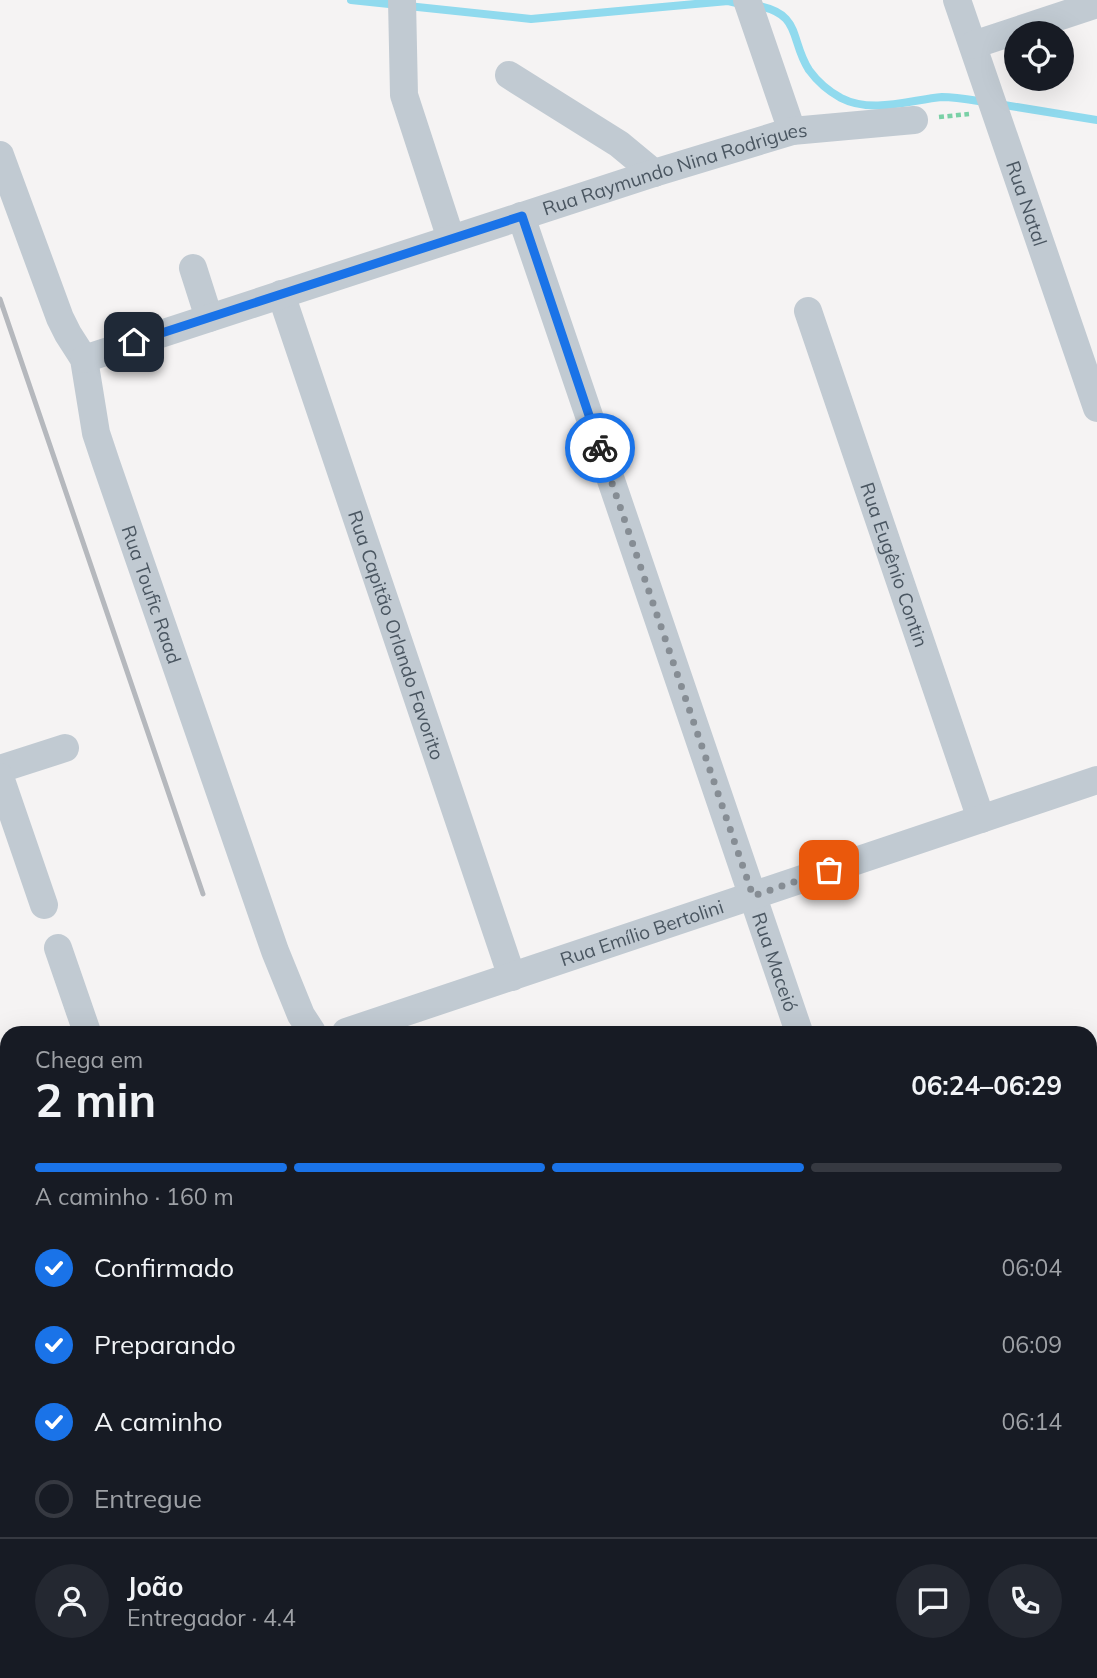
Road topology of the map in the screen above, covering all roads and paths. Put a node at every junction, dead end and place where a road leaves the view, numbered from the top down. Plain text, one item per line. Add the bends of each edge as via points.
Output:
1 (957, 0) edge
2 (1097, 4) edge
3 (750, 10) edge
4 (402, 12) edge
5 (973, 45) junction
6 (509, 75) dead end
7 (995, 111) junction
8 (914, 120) joint
9 (792, 131) junction
10 (0, 155) edge
11 (653, 173) junction
12 (522, 216) junction
13 (452, 239) junction
14 (193, 268) dead end
15 (281, 294) junction
16 (808, 311) dead end
17 (209, 318) junction
18 (84, 359) junction
19 (1095, 398) edge
20 (65, 748) dead end
21 (0, 769) edge
22 (0, 777) edge
23 (1097, 780) edge
24 (981, 819) junction
25 (753, 896) junction
26 (44, 905) dead end
27 (58, 948) dead end
28 (512, 977) junction
29 (85, 1026) edge
30 (309, 1026) edge
31 (364, 1026) edge
32 (797, 1026) edge

1 - 5 street, Rua Natal
2 - 5 street
3 - 9 street
4 - 13 street via 404,95
5 - 7 street, Rua Natal
6 - 11 street via 619,144
7 - 8 path
7 - 19 street, Rua Natal
8 - 9 street, Rua Raymundo Nina Rodrigues
9 - 11 street, Rua Raymundo Nina Rodrigues
10 - 18 street, Rua Toufic Raad via 60,318
11 - 12 street, Rua Raymundo Nina Rodrigues
12 - 13 street, Rua Raymundo Nina Rodrigues
12 - 25 street, Rua Maceió
13 - 15 street, Rua Raymundo Nina Rodrigues
14 - 17 street
15 - 17 street, Rua Raymundo Nina Rodrigues
15 - 28 street, Rua Capitão Orlando Favorito
16 - 24 street, Rua Eugênio Contin
17 - 18 street, Rua Raymundo Nina Rodrigues
18 - 30 street, Rua Toufic Raad via 96,433 106,463 275,951
20 - 21 street
22 - 26 street
23 - 24 street, Rua Emílio Bertolini
24 - 25 street, Rua Emílio Bertolini
25 - 28 street, Rua Emílio Bertolini
25 - 32 street, Rua Maceió
27 - 29 street
28 - 31 street, Rua Emílio Bertolini

